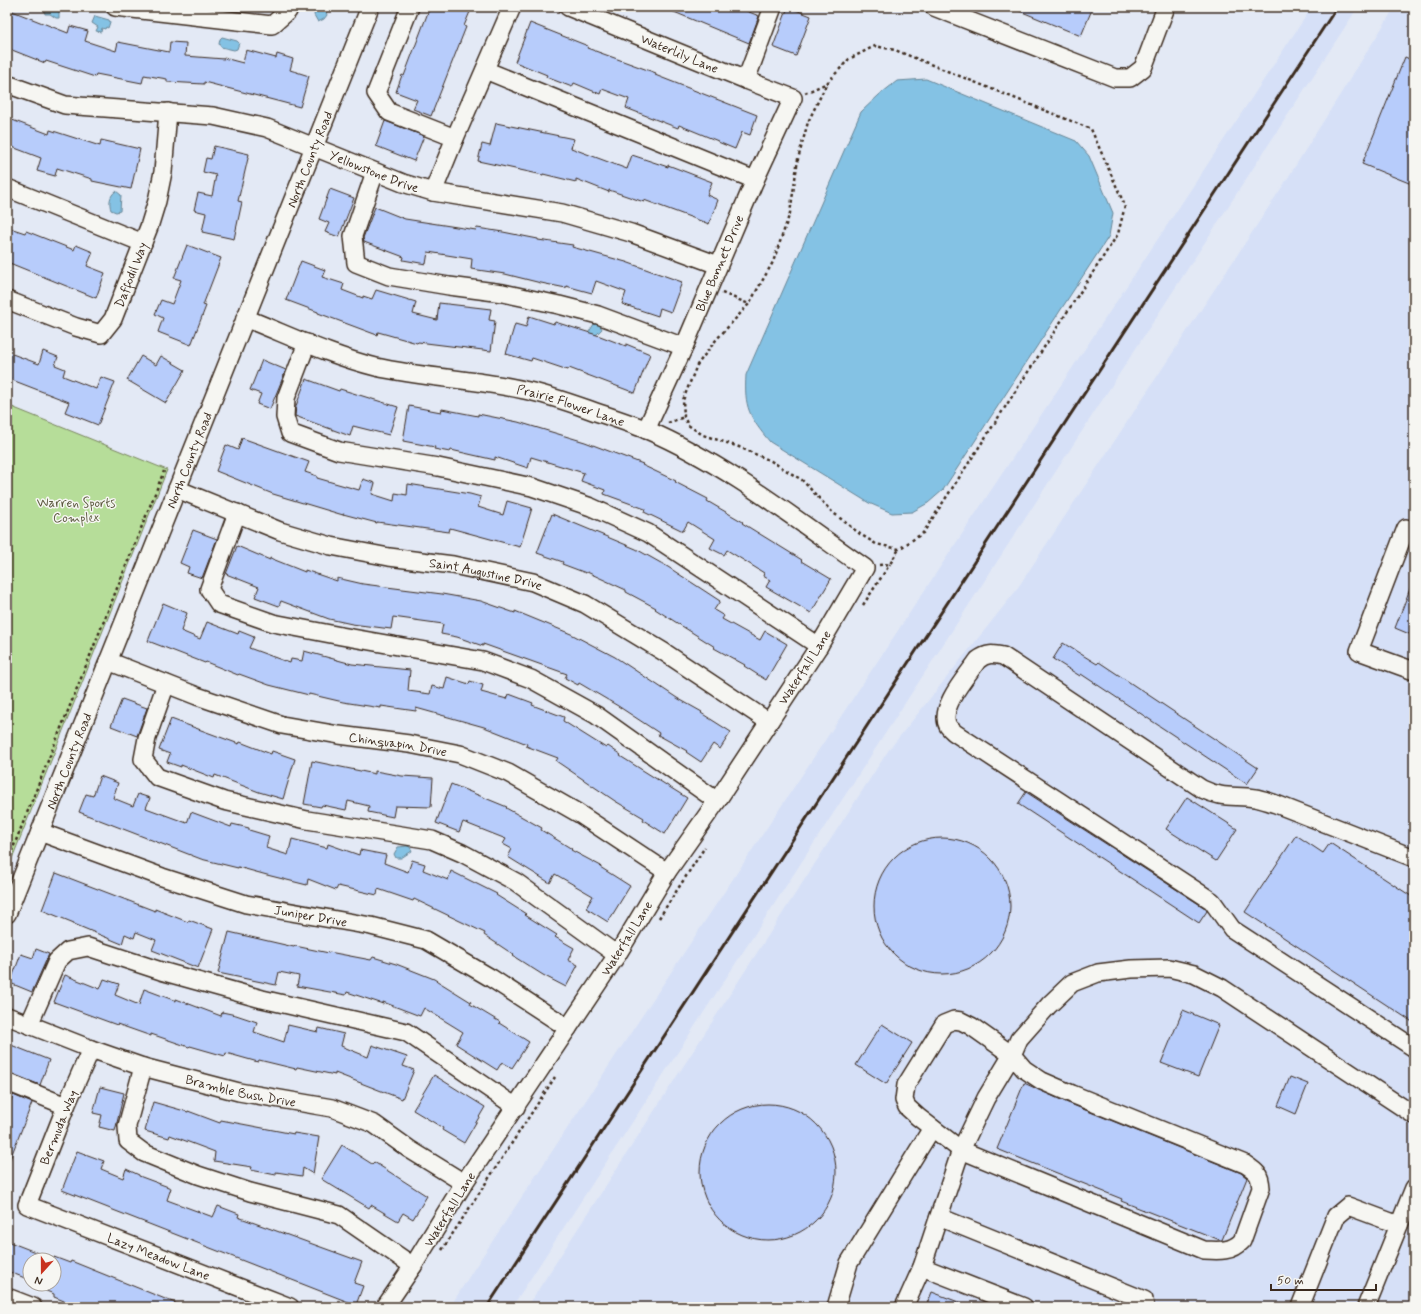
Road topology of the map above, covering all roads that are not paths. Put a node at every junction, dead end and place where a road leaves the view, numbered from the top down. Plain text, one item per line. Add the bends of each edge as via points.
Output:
1 (115, 7) edge
2 (289, 7) edge
3 (370, 7) edge
4 (410, 7) edge
5 (512, 7) edge
6 (568, 7) edge
7 (773, 7) edge
8 (934, 7) edge
9 (1166, 7) edge
10 (485, 70) junction
11 (746, 80) junction
12 (7, 84) edge
13 (793, 98) joint
14 (168, 112) junction
15 (455, 138) junction
16 (314, 147) junction
17 (375, 172) junction
18 (755, 180) junction
19 (7, 188) edge
20 (433, 192) junction
21 (143, 242) junction
22 (718, 266) junction
23 (7, 300) edge
24 (245, 318) junction
25 (307, 343) junction
26 (684, 346) junction
27 (646, 430) junction
28 (177, 489) junction
29 (237, 513) junction
30 (1414, 531) edge
31 (865, 568) joint
32 (819, 646) junction
33 (108, 661) junction
34 (1414, 671) edge
35 (166, 684) junction
36 (769, 722) junction
37 (717, 801) junction
38 (40, 832) junction
39 (1414, 858) edge
40 (667, 872) junction
41 (7, 914) edge
42 (617, 955) junction
43 (7, 1016) edge
44 (29, 1025) junction
45 (568, 1028) junction
46 (1414, 1048) edge
47 (91, 1049) junction
48 (1012, 1055) junction
49 (143, 1067) junction
50 (7, 1082) edge
51 (66, 1106) junction
52 (516, 1107) junction
53 (1414, 1115) edge
54 (932, 1128) junction
55 (961, 1150) junction
56 (464, 1183) junction
57 (1414, 1188) edge
58 (27, 1205) joint
59 (939, 1217) junction
60 (1399, 1225) junction
61 (413, 1266) junction
62 (922, 1266) junction
63 (7, 1297) edge
64 (33, 1307) edge
65 (290, 1307) edge
66 (385, 1307) edge
67 (836, 1307) edge
68 (904, 1307) edge
69 (1024, 1307) edge
70 (1145, 1307) edge
71 (1300, 1307) edge
72 (1366, 1307) edge

1 - 2 street via 272,25 288,11
3 - 16 street, North County Road
4 - 15 street via 376,93 389,112
5 - 10 street
6 - 11 street, Waterlily Lane
7 - 11 street
8 - 9 street via 1121,79 1130,78 1143,68
10 - 15 street
10 - 18 street
11 - 13 street, Waterlily Lane
12 - 14 street, Yellowstone Drive via 65,104
13 - 18 street, Blue Bonnet Drive
14 - 16 street, Yellowstone Drive via 213,116 267,128
14 - 21 street, Daffodil Way via 163,172 157,201
15 - 20 street
16 - 17 street, Yellowstone Drive
16 - 24 street, North County Road
17 - 20 street, Yellowstone Drive
17 - 26 street via 353,236 356,263 389,276 503,293 559,305 598,315
18 - 22 street, Blue Bonnet Drive
19 - 21 street
20 - 22 street, Yellowstone Drive via 562,213 631,233
21 - 23 street, Daffodil Way via 113,319 101,334
22 - 26 street, Blue Bonnet Drive
24 - 25 street, Prairie Flower Lane
24 - 28 street, North County Road
25 - 27 street, Prairie Flower Lane via 376,367 524,390
25 - 32 street via 286,398 285,417 290,433 339,451 438,467 532,487 591,507 648,533
26 - 27 street, Blue Bonnet Drive
27 - 31 street, Prairie Flower Lane via 689,450 739,480
28 - 29 street, Saint Augustine Drive
28 - 33 street, North County Road
29 - 36 street, Saint Augustine Drive via 280,531 331,546 453,565 533,582 585,604 664,652
29 - 37 street via 209,589 219,604 273,623 483,661 531,679 596,715
30 - 34 street via 1406,528 1359,651
31 - 32 street, Waterfall Lane
32 - 36 street, Waterfall Lane
33 - 35 street, Chinquapin Drive
33 - 38 street, North County Road
35 - 40 street, Chinquapin Drive via 282,725 460,754 508,772 578,813
35 - 42 street via 147,738 143,759 157,777 224,801 307,820 432,840 516,882
36 - 37 street, Waterfall Lane
37 - 40 street, Waterfall Lane
38 - 41 street, North County Road
38 - 45 street, Juniper Drive via 162,877 246,904 371,926 426,940
39 - 46 street via 1276,804 1253,798 1225,797 1202,789 1004,656 985,655 978,660 949,703 946,718 948,727 955,733 1212,901 1232,929
40 - 42 street, Waterfall Lane
42 - 45 street, Waterfall Lane
43 - 44 street, Bramble Bush Drive
44 - 47 street, Bramble Bush Drive
44 - 52 street via 57,961 68,951 88,947 161,971 262,999 406,1032
45 - 52 street, Waterfall Lane
47 - 49 street, Bramble Bush Drive
47 - 51 street, Bermuda Way
48 - 53 street via 1019,1039 1048,1005 1072,983 1098,973 1169,968 1194,974 1222,988
48 - 54 street via 961,1021 954,1020 944,1024 906,1085 904,1100 907,1107
48 - 55 street via 986,1098
48 - 55 street via 1024,1069 1042,1081 1245,1164 1256,1171 1261,1188 1242,1241 1236,1247 1227,1250 1204,1250
49 - 56 street, Bramble Bush Drive via 239,1092 332,1108 374,1124
49 - 61 street via 127,1126 128,1141 144,1154 250,1192 339,1215
50 - 51 street
51 - 58 street, Bermuda Way
52 - 56 street, Waterfall Lane
54 - 55 street
54 - 67 street via 849,1263
55 - 59 street
56 - 61 street, Waterfall Lane
57 - 60 street
58 - 65 street, Lazy Meadow Lane
59 - 62 street
59 - 70 street via 1144,1300
60 - 71 street via 1348,1206 1336,1216
60 - 72 street
61 - 66 street, Waterfall Lane
62 - 68 street
62 - 69 street
63 - 64 street

